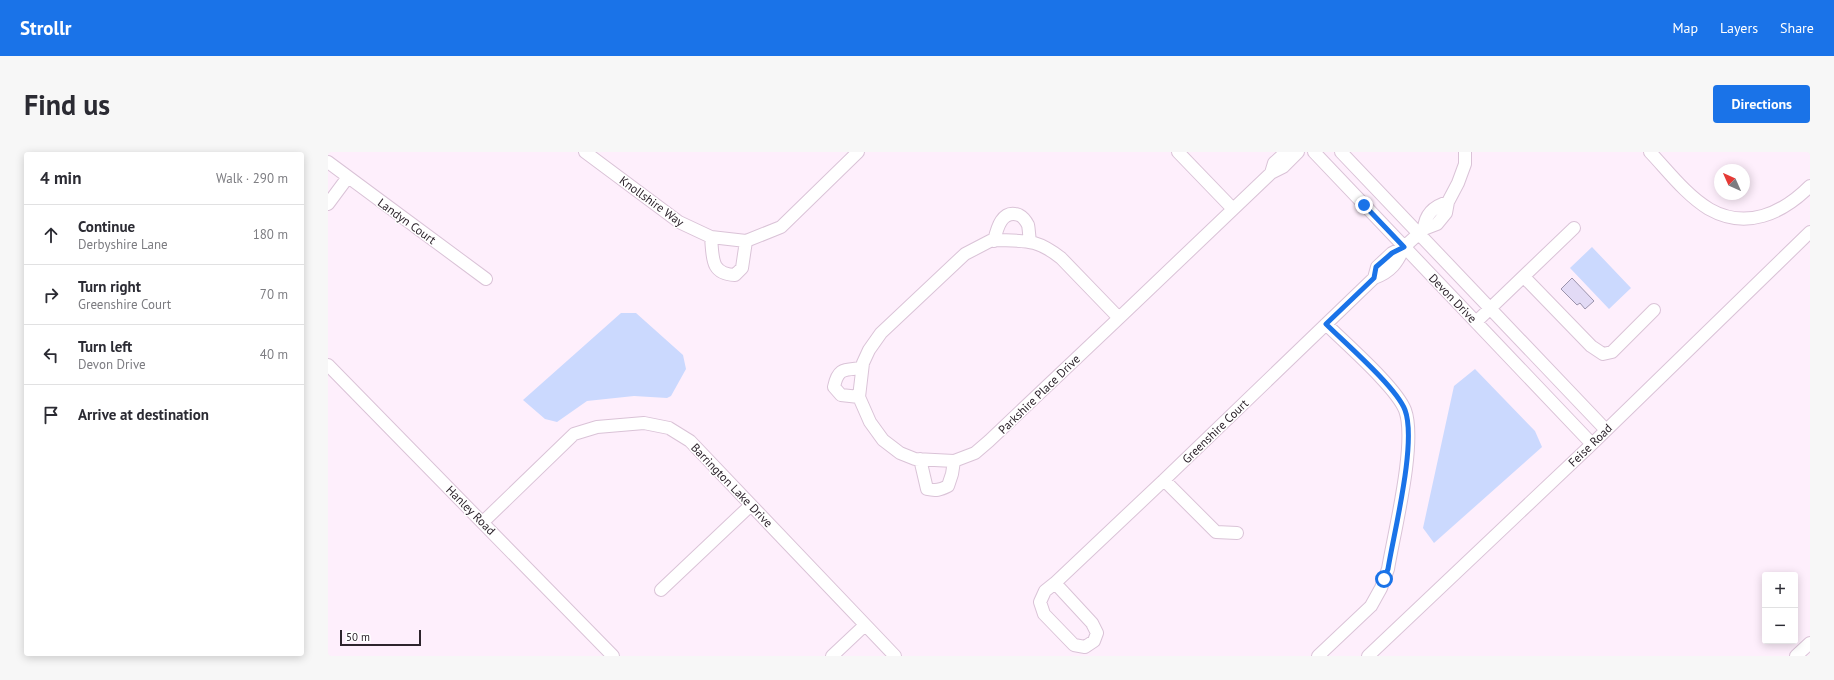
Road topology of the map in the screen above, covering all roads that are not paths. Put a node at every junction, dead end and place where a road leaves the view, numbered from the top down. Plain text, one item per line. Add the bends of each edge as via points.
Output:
1 (585, 152) edge
2 (858, 152) edge
3 (1178, 152) edge
4 (1286, 152) edge
5 (1298, 152) edge
6 (1314, 152) edge
7 (1341, 152) edge
8 (1465, 152) edge
9 (1650, 152) edge
10 (328, 162) edge
11 (1271, 172) junction
12 (348, 177) junction
13 (1810, 186) edge
14 (328, 204) edge
15 (1234, 209) junction
16 (1574, 228) dead end
17 (1421, 232) junction
18 (711, 237) junction
19 (1808, 237) edge
20 (746, 241) junction
21 (994, 241) junction
22 (1030, 241) junction
23 (1404, 247) junction
24 (1524, 276) junction
25 (486, 279) dead end
26 (1490, 309) junction
27 (1654, 310) dead end
28 (1119, 318) junction
29 (1476, 322) junction
30 (1326, 324) junction
31 (328, 365) edge
32 (862, 368) junction
33 (859, 398) junction
34 (1606, 430) junction
35 (1592, 444) junction
36 (920, 460) junction
37 (954, 461) junction
38 (1164, 480) junction
39 (751, 505) junction
40 (483, 522) junction
41 (1237, 533) dead end
42 (1055, 582) junction
43 (660, 590) dead end
44 (865, 625) junction
45 (1810, 643) edge
46 (613, 656) edge
47 (832, 656) edge
48 (895, 656) edge
49 (1318, 656) edge
50 (1368, 656) edge
51 (1796, 656) edge

1 - 18 street, Knollshire Way via 678,222
2 - 20 street, Knollshire Way via 782,227
3 - 15 street
4 - 11 street, Parkshire Place Drive via 1274,163
5 - 11 street, Parkshire Place Drive via 1283,167
6 - 23 street, Devon Drive
7 - 17 street, Devon Drive
8 - 17 street via 1458,183 1448,202 1437,205 1425,219
9 - 13 street via 1698,201 1724,216 1758,218 1775,213 1790,204
10 - 12 street, Landyn Court
11 - 15 street, Parkshire Place Drive
12 - 14 street
12 - 25 street, Landyn Court
15 - 28 street, Parkshire Place Drive
16 - 24 street
17 - 23 street, Greenshire Court
17 - 26 street, Devon Drive
18 - 20 street, Knollshire Way
18 - 20 street via 713,260 717,269 725,274 735,275 742,268
19 - 34 street, Feise Road
21 - 22 street
21 - 22 street via 1001,220 1014,214 1022,216 1028,224
21 - 32 street via 965,254 881,333 869,350
22 - 28 street via 1051,250 1061,258
23 - 29 street, Devon Drive
23 - 30 street, Greenshire Court via 1392,253 1376,267 1374,278
24 - 26 street
24 - 27 street via 1591,346 1603,354 1612,352
26 - 29 street
26 - 34 street, Devon Drive
28 - 37 street, Parkshire Place Drive via 989,441 975,452
29 - 35 street, Devon Drive
30 - 38 street, Greenshire Court
30 - 49 street via 1391,389 1405,410 1409,438 1388,569 1381,588 1371,606
31 - 40 street, Hanley Road
32 - 33 street
32 - 33 street via 846,369 841,372 834,387 841,395
33 - 36 street, Parkshire Place Drive via 870,422 883,440 900,453
34 - 35 street, Feise Road
35 - 50 street, Feise Road
36 - 37 street, Parkshire Place Drive
36 - 37 street via 927,489 933,491 948,486
38 - 41 street via 1216,532
38 - 42 street, Greenshire Court
39 - 40 street, Barrington Lake Drive via 690,442 669,428 644,423 597,427 574,434
39 - 43 street
39 - 44 street, Barrington Lake Drive
40 - 46 street, Hanley Road
42 - 42 street, Greenshire Court via 1044,591 1040,602 1044,614 1074,645 1085,647 1094,641 1097,633 1092,623
44 - 47 street
44 - 48 street, Barrington Lake Drive
45 - 51 street

